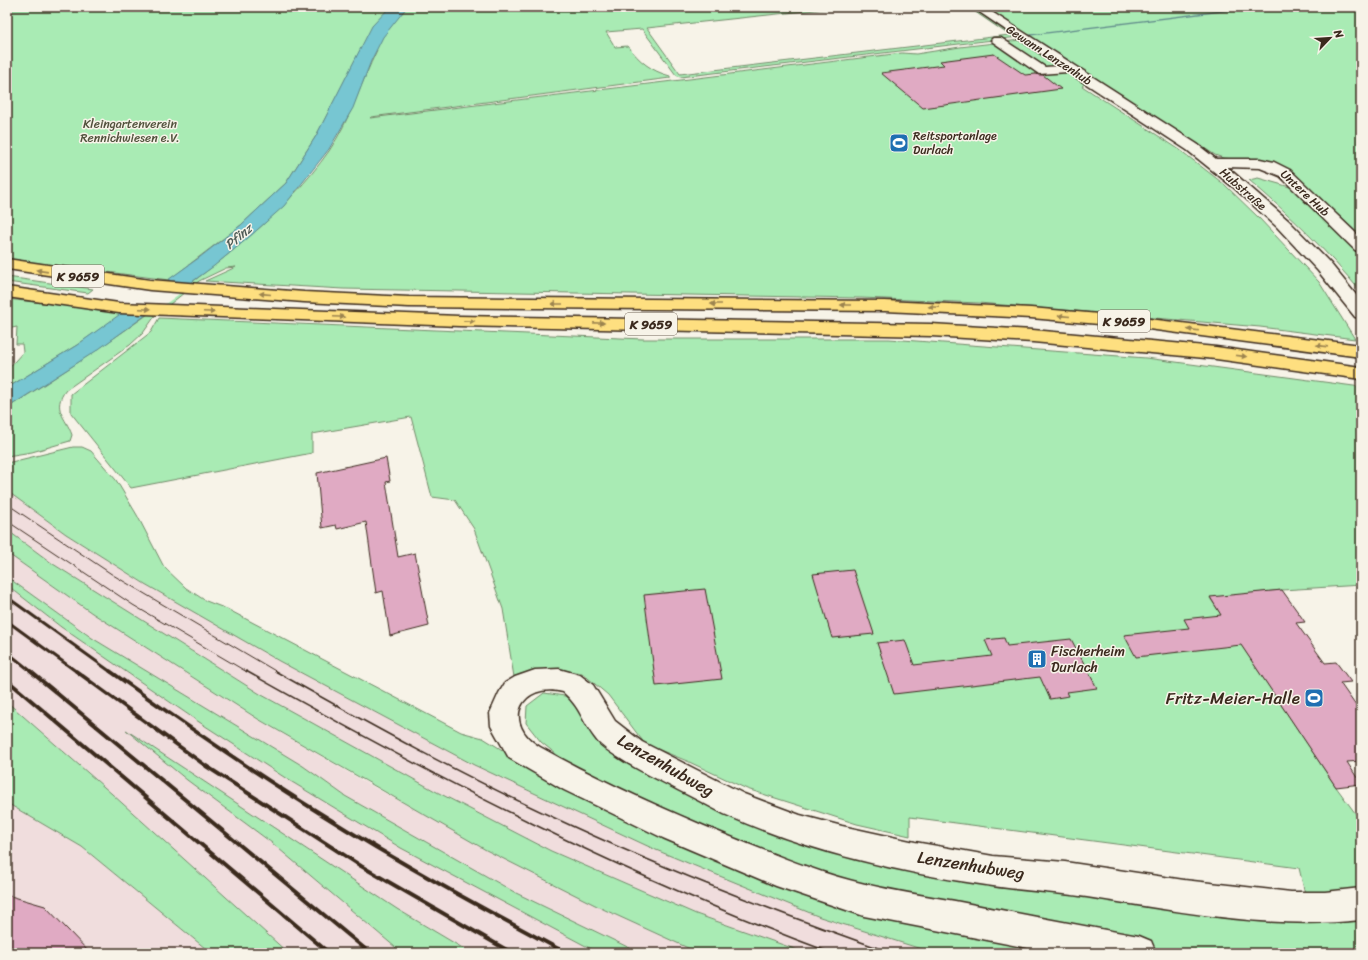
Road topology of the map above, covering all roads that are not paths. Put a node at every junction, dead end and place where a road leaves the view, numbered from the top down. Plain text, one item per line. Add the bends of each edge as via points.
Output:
1 (976, 7) edge
2 (997, 40) dead end
3 (1069, 68) junction
4 (1102, 90) joint
5 (1214, 163) junction
6 (1361, 246) edge
7 (7, 264) edge
8 (108, 280) junction
9 (7, 292) edge
10 (57, 299) junction
11 (1361, 313) edge
12 (1361, 352) edge
13 (1361, 373) edge
14 (1361, 904) edge
15 (1139, 953) edge

1 - 3 street, Gewann Lenzenhub
2 - 3 street via 1043,71
3 - 4 street, Gewann Lenzenhub
4 - 5 street, Hubstraße
5 - 6 street, Untere Hub via 1257,163 1278,168
5 - 11 street, Hubstraße via 1311,253
8 -> 7 main road, K 9659
8 - 10 main road via 110,288 101,295
12 -> 8 main road, K 9659 via 1133,322 1031,313 885,306 409,302 304,297
9 - 10 main road, K 9659
10 -> 13 main road, K 9659 via 119,308 451,321 931,330 1033,336 1216,353
14 - 15 street, Lenzenhubweg via 1291,908 1184,896 1065,878 993,871 842,840 800,829 735,804 632,751 605,730 587,698 571,683 559,680 535,681 515,691 509,701 504,714 505,726 519,749 574,781 652,818 776,871 864,900

